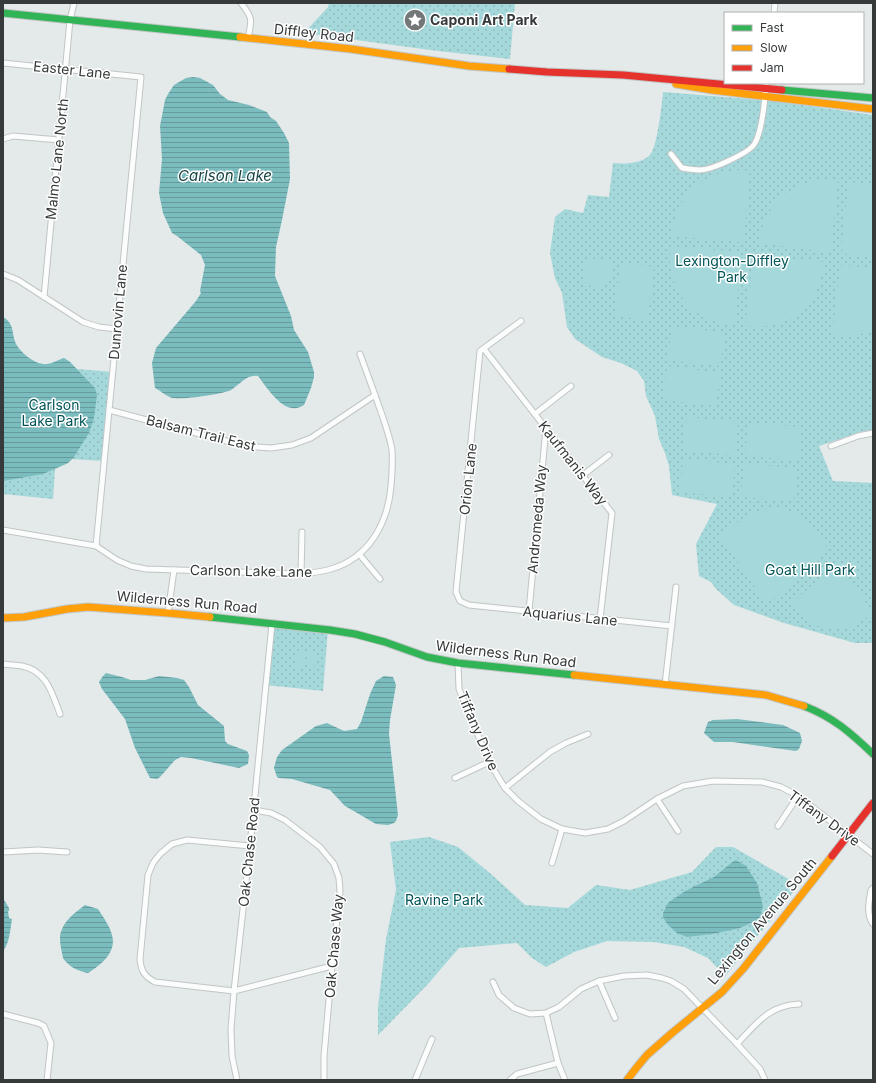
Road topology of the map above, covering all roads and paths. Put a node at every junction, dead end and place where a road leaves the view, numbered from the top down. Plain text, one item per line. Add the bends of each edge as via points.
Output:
1 (74, 3) edge
2 (241, 3) edge
3 (3, 13) edge
4 (70, 20) junction
5 (248, 38) junction
6 (3, 63) edge
7 (66, 70) junction
8 (623, 75) junction
9 (141, 77) joint
10 (724, 83) edge
11 (740, 84) edge
12 (766, 86) edge
13 (765, 96) junction
14 (873, 98) edge
15 (873, 109) edge
16 (3, 139) edge
17 (59, 140) junction
18 (671, 154) dead end
19 (3, 274) edge
20 (44, 297) junction
21 (521, 321) dead end
22 (117, 329) junction
23 (484, 349) junction
24 (360, 354) dead end
25 (572, 386) dead end
26 (375, 395) junction
27 (109, 410) junction
28 (535, 414) junction
29 (546, 428) junction
30 (873, 432) edge
31 (831, 446) dead end
32 (608, 455) dead end
33 (582, 475) junction
34 (3, 530) edge
35 (302, 532) dead end
36 (96, 546) junction
37 (359, 554) junction
38 (174, 570) junction
39 (301, 574) junction
40 (380, 580) dead end
41 (676, 587) dead end
42 (469, 605) joint
43 (529, 611) junction
44 (168, 613) junction
45 (3, 618) edge
46 (600, 619) junction
47 (272, 624) junction
48 (672, 626) junction
49 (458, 663) junction
50 (3, 664) edge
51 (665, 685) junction
52 (60, 714) dead end
53 (588, 734) dead end
54 (873, 754) edge
55 (489, 762) junction
56 (455, 778) dead end
57 (506, 788) junction
58 (798, 796) junction
59 (657, 799) junction
60 (873, 803) edge
61 (254, 810) junction
62 (778, 826) dead end
63 (562, 830) junction
64 (678, 831) dead end
65 (849, 835) junction
66 (250, 846) junction
67 (3, 852) edge
68 (67, 852) dead end
69 (873, 854) edge
70 (552, 863) dead end
71 (873, 888) edge
72 (873, 924) edge
73 (332, 966) junction
74 (599, 981) junction
75 (493, 982) dead end
76 (234, 991) junction
77 (799, 1004) dead end
78 (702, 1008) junction
79 (546, 1013) junction
80 (3, 1014) edge
81 (615, 1018) dead end
82 (432, 1039) dead end
83 (737, 1044) junction
84 (558, 1063) junction
85 (235, 1079) edge
86 (47, 1080) edge
87 (324, 1080) edge
88 (414, 1080) edge
89 (510, 1080) edge
90 (565, 1080) edge
91 (627, 1080) edge
92 (765, 1080) edge

1 - 4 street, Malmo Lane North
2 - 5 street via 251,17
3 - 4 street, Diffley Road
4 - 5 street, Diffley Road
4 - 7 street, Malmo Lane North
5 - 8 street, Diffley Road via 469,66
6 - 7 street, Easter Lane
7 - 9 street, Easter Lane
7 - 17 street, Malmo Lane North
8 - 10 street, Diffley Road
8 - 13 street, Diffley Road
9 - 22 street, Dunrovin Lane
11 - 12 street, Diffley Road
12 - 13 street
12 - 14 street, Diffley Road
13 - 15 street, Diffley Road
13 - 18 street via 759,132 754,145 744,153 701,170 682,168
16 - 17 street via 14,136
17 - 20 street, Malmo Lane North
19 - 20 street via 18,280
20 - 22 street via 83,322
21 - 23 street
22 - 27 street, Dunrovin Lane
23 - 28 street, Kaufmanis Way
23 - 42 street, Orion Lane via 480,352 456,592 460,601
24 - 26 street, Carlson Lake Lane
25 - 28 street
26 - 27 street, Balsam Trail East via 311,438 292,445 271,448 245,446
26 - 37 street, Carlson Lake Lane via 389,434 393,466 387,511 381,527
27 - 36 street, Dunrovin Lane
28 - 29 street, Kaufmanis Way
29 - 33 street, Kaufmanis Way
29 - 43 street, Andromeda Way
30 - 31 street
32 - 33 street
33 - 46 street, Kaufmanis Way via 612,513
34 - 36 street, Carlson Lake Lane
35 - 39 street
36 - 38 street, Carlson Lake Lane via 131,566
37 - 39 street, Carlson Lake Lane via 332,569
37 - 40 street
38 - 39 street, Carlson Lake Lane
38 - 44 street
41 - 48 street
42 - 43 street, Aquarius Lane
43 - 46 street, Aquarius Lane
44 - 45 street, Wilderness Run Road via 77,607 31,616
44 - 47 street, Wilderness Run Road
46 - 48 street, Aquarius Lane
47 - 49 street, Wilderness Run Road via 355,634 427,657
47 - 61 street, Oak Chase Road
48 - 51 street
49 - 51 street, Wilderness Run Road
49 - 55 street, Tiffany Drive via 459,690
50 - 52 street via 23,666 37,672 48,684
51 - 54 street, Wilderness Run Road via 766,695 800,704 840,724
53 - 57 street via 550,752
55 - 56 street
55 - 57 street, Tiffany Drive
57 - 63 street, Tiffany Drive via 541,819
58 - 59 street, Tiffany Drive via 781,787 762,782 713,781 683,786
58 - 62 street
58 - 65 street, Tiffany Drive
59 - 63 street, Tiffany Drive via 608,829 585,833
59 - 64 street
60 - 65 street, Lexington Avenue South
61 - 66 street, Oak Chase Road
61 - 73 street, Oak Chase Way via 271,813 285,820 320,847 334,864 340,891
63 - 70 street
65 - 69 street, Tiffany Drive
65 - 78 street, Lexington Avenue South via 743,969 722,992
66 - 76 street, Oak Chase Road
66 - 76 street via 187,840 172,844 153,863 148,875 140,959 144,974 155,982
67 - 68 street
71 - 72 street via 868,910
73 - 76 street
73 - 87 street, Oak Chase Way
74 - 78 street via 624,976 647,975 662,978 684,988
74 - 79 street
74 - 81 street
75 - 79 street via 499,995 514,1008 530,1014
76 - 85 street, Oak Chase Road via 232,1056
77 - 83 street via 773,1009
78 - 83 street
78 - 91 street, Lexington Avenue South via 647,1055
79 - 84 street
80 - 86 street via 44,1026 51,1044
82 - 88 street
83 - 92 street via 760,1069
84 - 89 street via 517,1074
84 - 90 street

